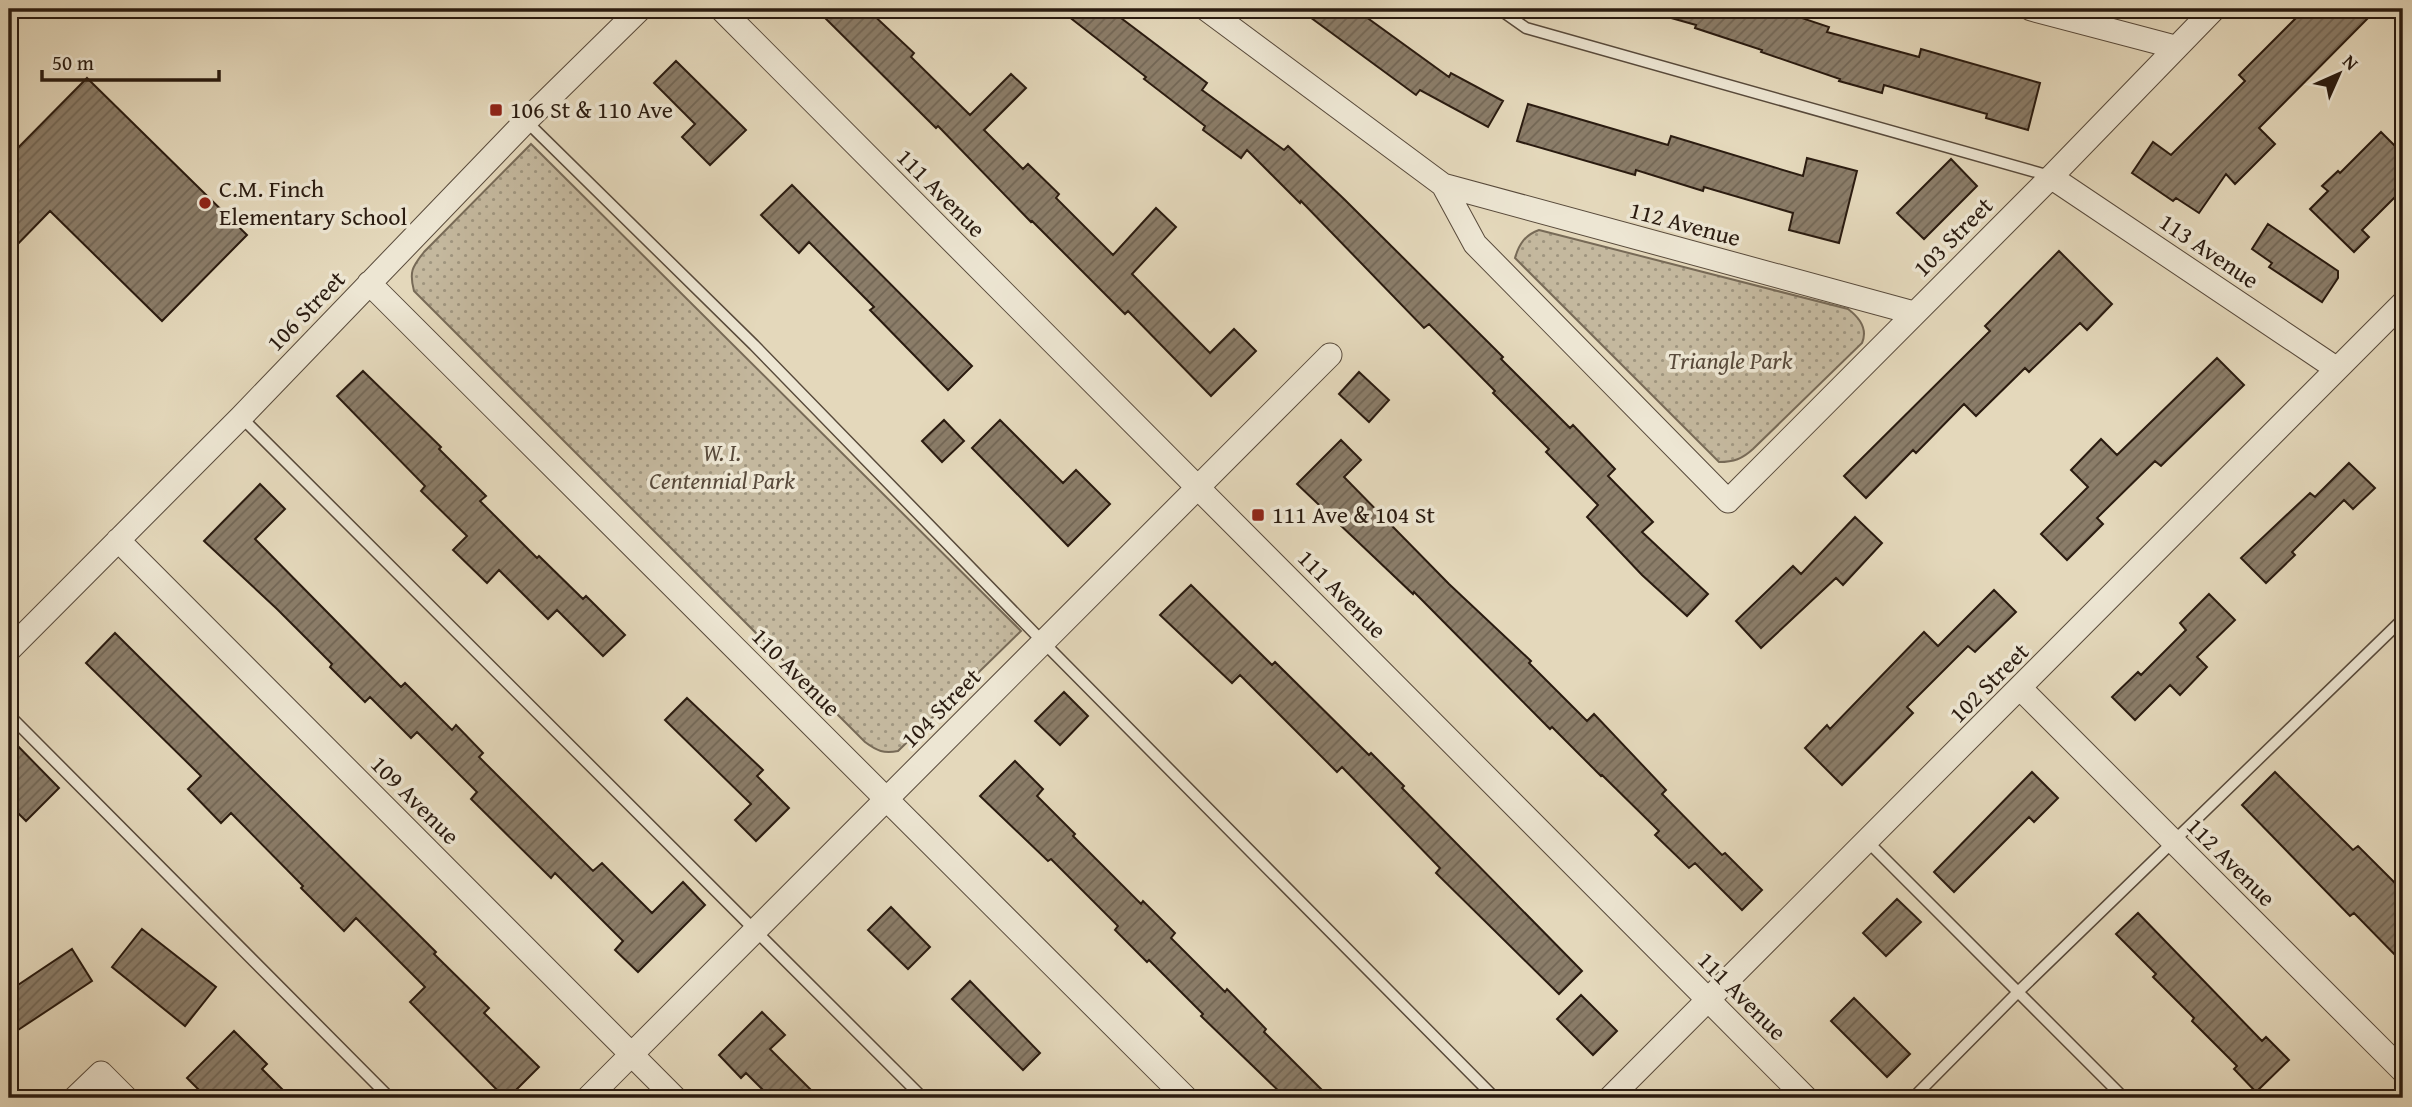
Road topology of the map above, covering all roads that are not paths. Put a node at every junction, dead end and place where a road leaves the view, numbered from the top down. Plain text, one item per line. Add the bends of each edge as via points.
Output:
1 (640, 9) edge
2 (720, 9) edge
3 (1206, 9) edge
4 (1499, 9) edge
5 (2031, 9) edge
6 (2214, 9) edge
7 (2175, 47) junction
8 (526, 121) junction
9 (2051, 177) junction
10 (1443, 185) junction
11 (369, 283) junction
12 (2403, 303) edge
13 (1914, 313) junction
14 (1330, 355) dead end
15 (2337, 369) junction
16 (240, 417) junction
17 (1198, 487) junction
18 (1728, 501) joint
19 (118, 540) junction
20 (2403, 619) edge
21 (1043, 642) junction
22 (9, 650) edge
23 (2021, 689) junction
24 (9, 715) edge
25 (887, 800) junction
26 (1867, 841) junction
27 (2173, 841) junction
28 (756, 931) junction
29 (2018, 991) junction
30 (1709, 1000) junction
31 (631, 1055) junction
32 (2403, 1071) edge
33 (75, 1098) edge
34 (126, 1098) edge
35 (390, 1098) edge
36 (588, 1098) edge
37 (674, 1098) edge
38 (923, 1098) edge
39 (1186, 1098) edge
40 (1495, 1098) edge
41 (1610, 1098) edge
42 (1806, 1098) edge
43 (1913, 1098) edge
44 (2124, 1098) edge

1 - 8 street, 106 Street
2 - 17 street, 111 Avenue
3 - 10 street, 112 Avenue
4 - 9 lane via 1526,29
5 - 7 street
6 - 7 street, 103 Street
7 - 9 street, 103 Street
8 - 11 street, 106 Street
8 - 21 lane via 754,345
9 - 13 street, 103 Street
9 - 15 street, 113 Avenue
10 - 13 street, 112 Avenue
10 - 18 street, 112 Avenue via 1475,244
11 - 16 street, 106 Street
11 - 25 street, 110 Avenue
12 - 15 street, 102 Street
13 - 18 street, 103 Street
14 - 17 street, 104 Street
15 - 23 street, 102 Street
16 - 19 street, 106 Street
16 - 28 lane
17 - 21 street, 104 Street
17 - 30 street, 111 Avenue
19 - 22 street, 106 Street
19 - 31 street, 109 Avenue
20 - 27 lane
21 - 25 street, 104 Street
21 - 40 lane
23 - 26 street, 102 Street
23 - 27 street, 112 Avenue
24 - 35 lane
25 - 28 street, 104 Street
25 - 39 street, 110 Avenue
26 - 29 lane
26 - 30 street, 102 Street
27 - 29 lane
27 - 32 street, 112 Avenue
28 - 31 street, 104 Street
28 - 38 lane
29 - 43 lane
29 - 44 lane
30 - 41 street, 102 Street
30 - 42 street, 111 Avenue
31 - 36 street, 104 Street
31 - 37 street, 109 Avenue
33 - 34 street via 101,1073

